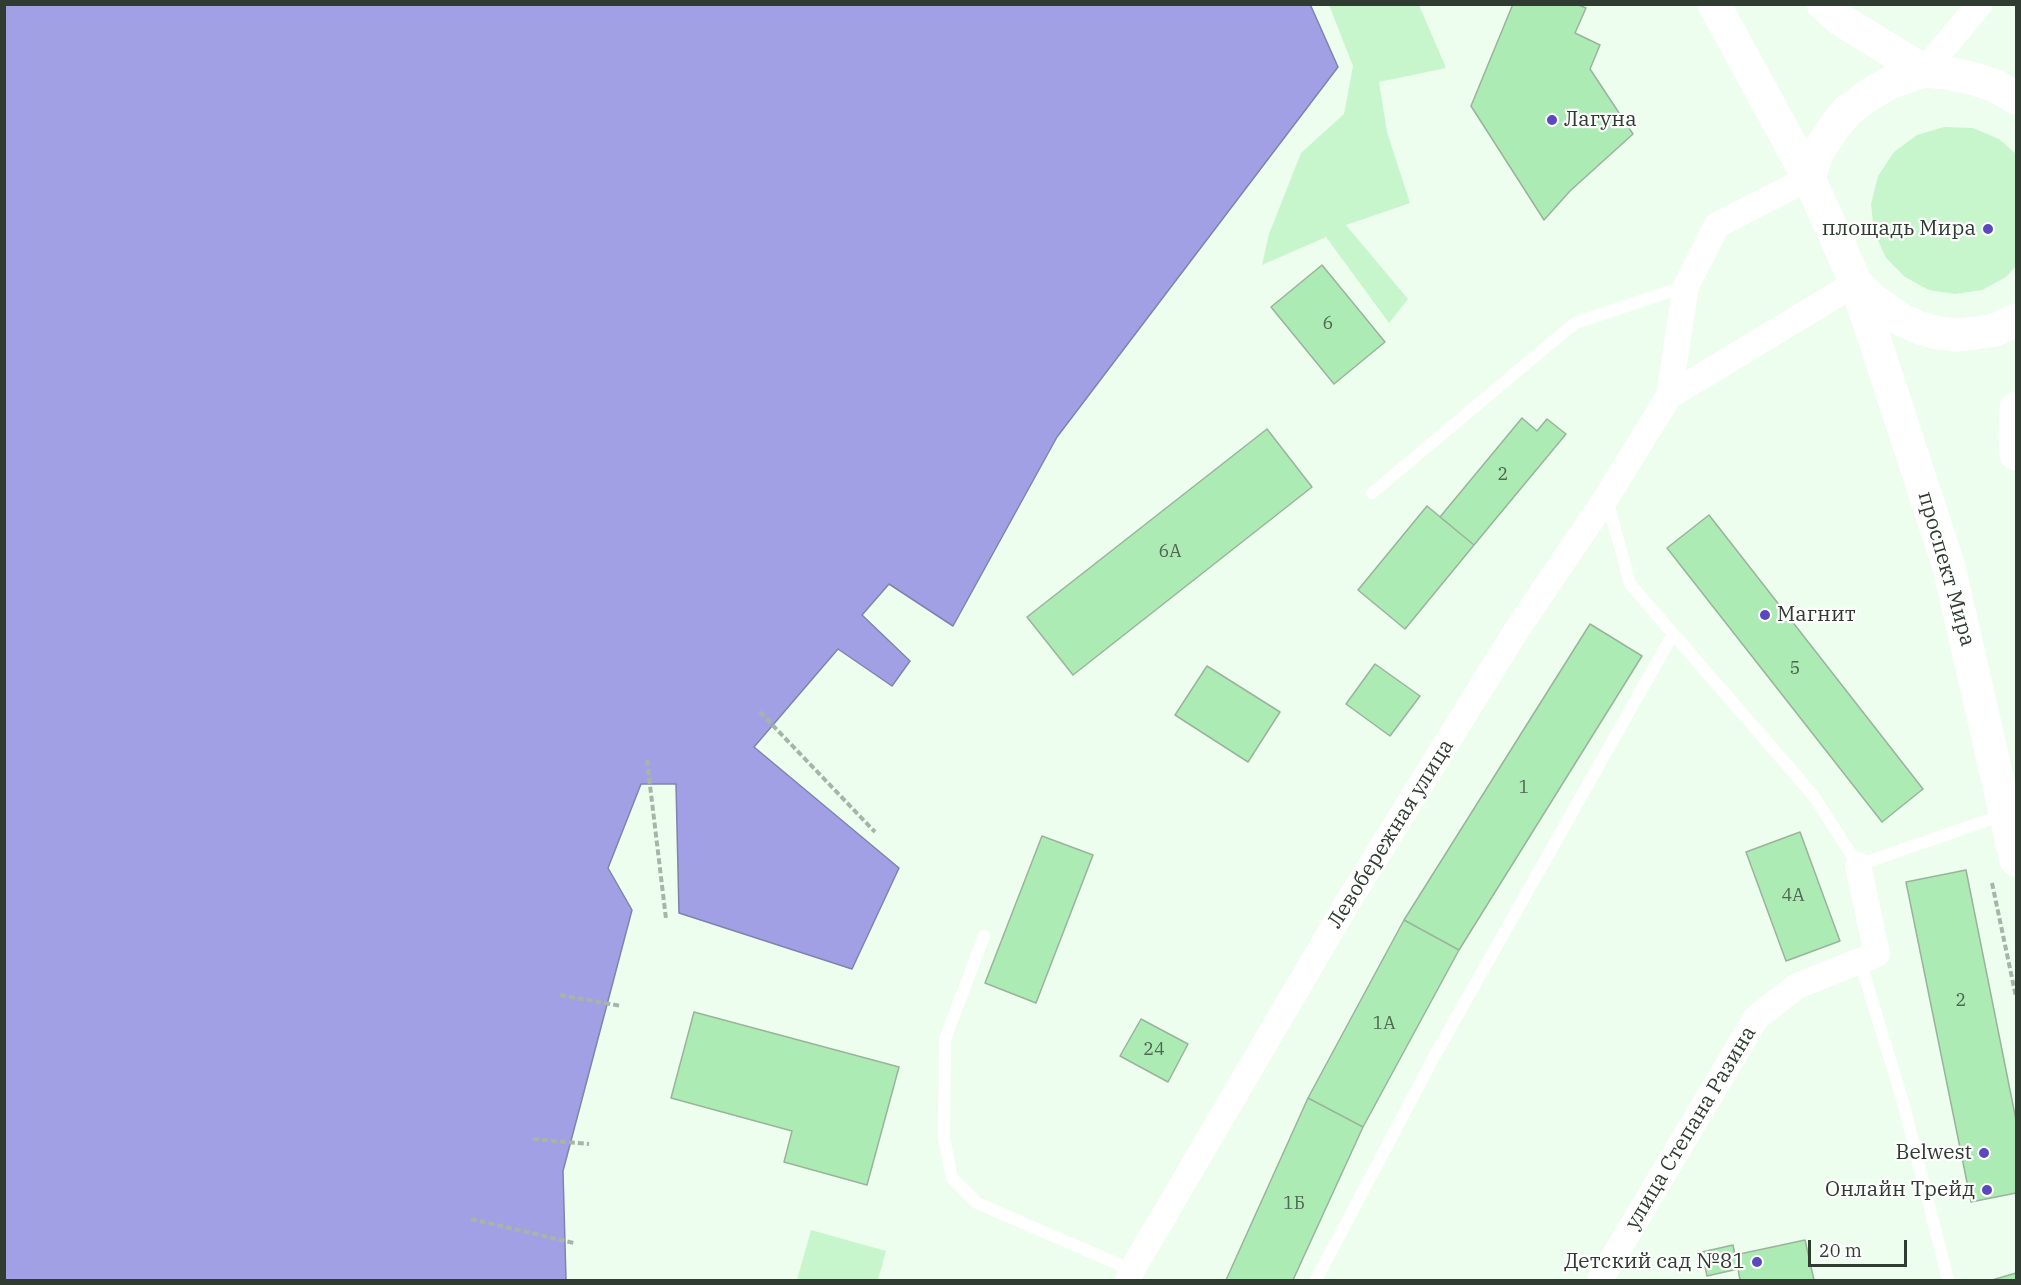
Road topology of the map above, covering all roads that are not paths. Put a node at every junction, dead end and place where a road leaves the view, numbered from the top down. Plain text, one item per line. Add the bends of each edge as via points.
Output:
1 (1714, 4) edge
2 (1823, 4) edge
3 (1980, 4) edge
4 (1924, 71) junction
5 (2016, 98) edge
6 (1809, 177) junction
7 (1856, 283) junction
8 (1686, 286) junction
9 (2016, 320) edge
10 (1669, 396) junction
11 (2016, 408) edge
12 (2016, 454) edge
13 (1372, 493) dead end
14 (1606, 498) junction
15 (1673, 634) junction
16 (2006, 814) junction
17 (2016, 860) edge
18 (1858, 865) junction
19 (984, 936) dead end
20 (1860, 961) junction
21 (1130, 1275) edge
22 (1316, 1281) edge
23 (1600, 1281) edge
24 (1948, 1281) edge

1 - 6 main road
2 - 4 main road via 1841,20
3 - 4 street
4 - 5 main road via 1971,78
4 - 6 main road via 1891,82 1847,111 1817,153
6 - 7 main road
6 - 8 street, Левобережная улица via 1717,225
7 - 9 main road via 1902,320 1938,333 1995,330
7 - 10 street, Левобережная улица
7 - 16 main road, проспект Мира via 1949,567
8 - 10 street, Левобережная улица
8 - 13 lane via 1575,323
10 - 14 street, Левобережная улица
11 - 12 main road
14 - 15 lane via 1630,584
14 - 21 street, Левобережная улица via 1516,631 1352,895
15 - 18 lane via 1813,795
15 - 22 lane via 1435,1055
16 - 17 main road, проспект Мира
16 - 18 lane
18 - 20 street, улица Степана Разина via 1877,954
19 - 21 lane via 945,1039 945,1138 952,1178 978,1203
20 - 23 street, улица Степана Разина via 1797,986 1756,1018
20 - 24 lane via 1903,1102

